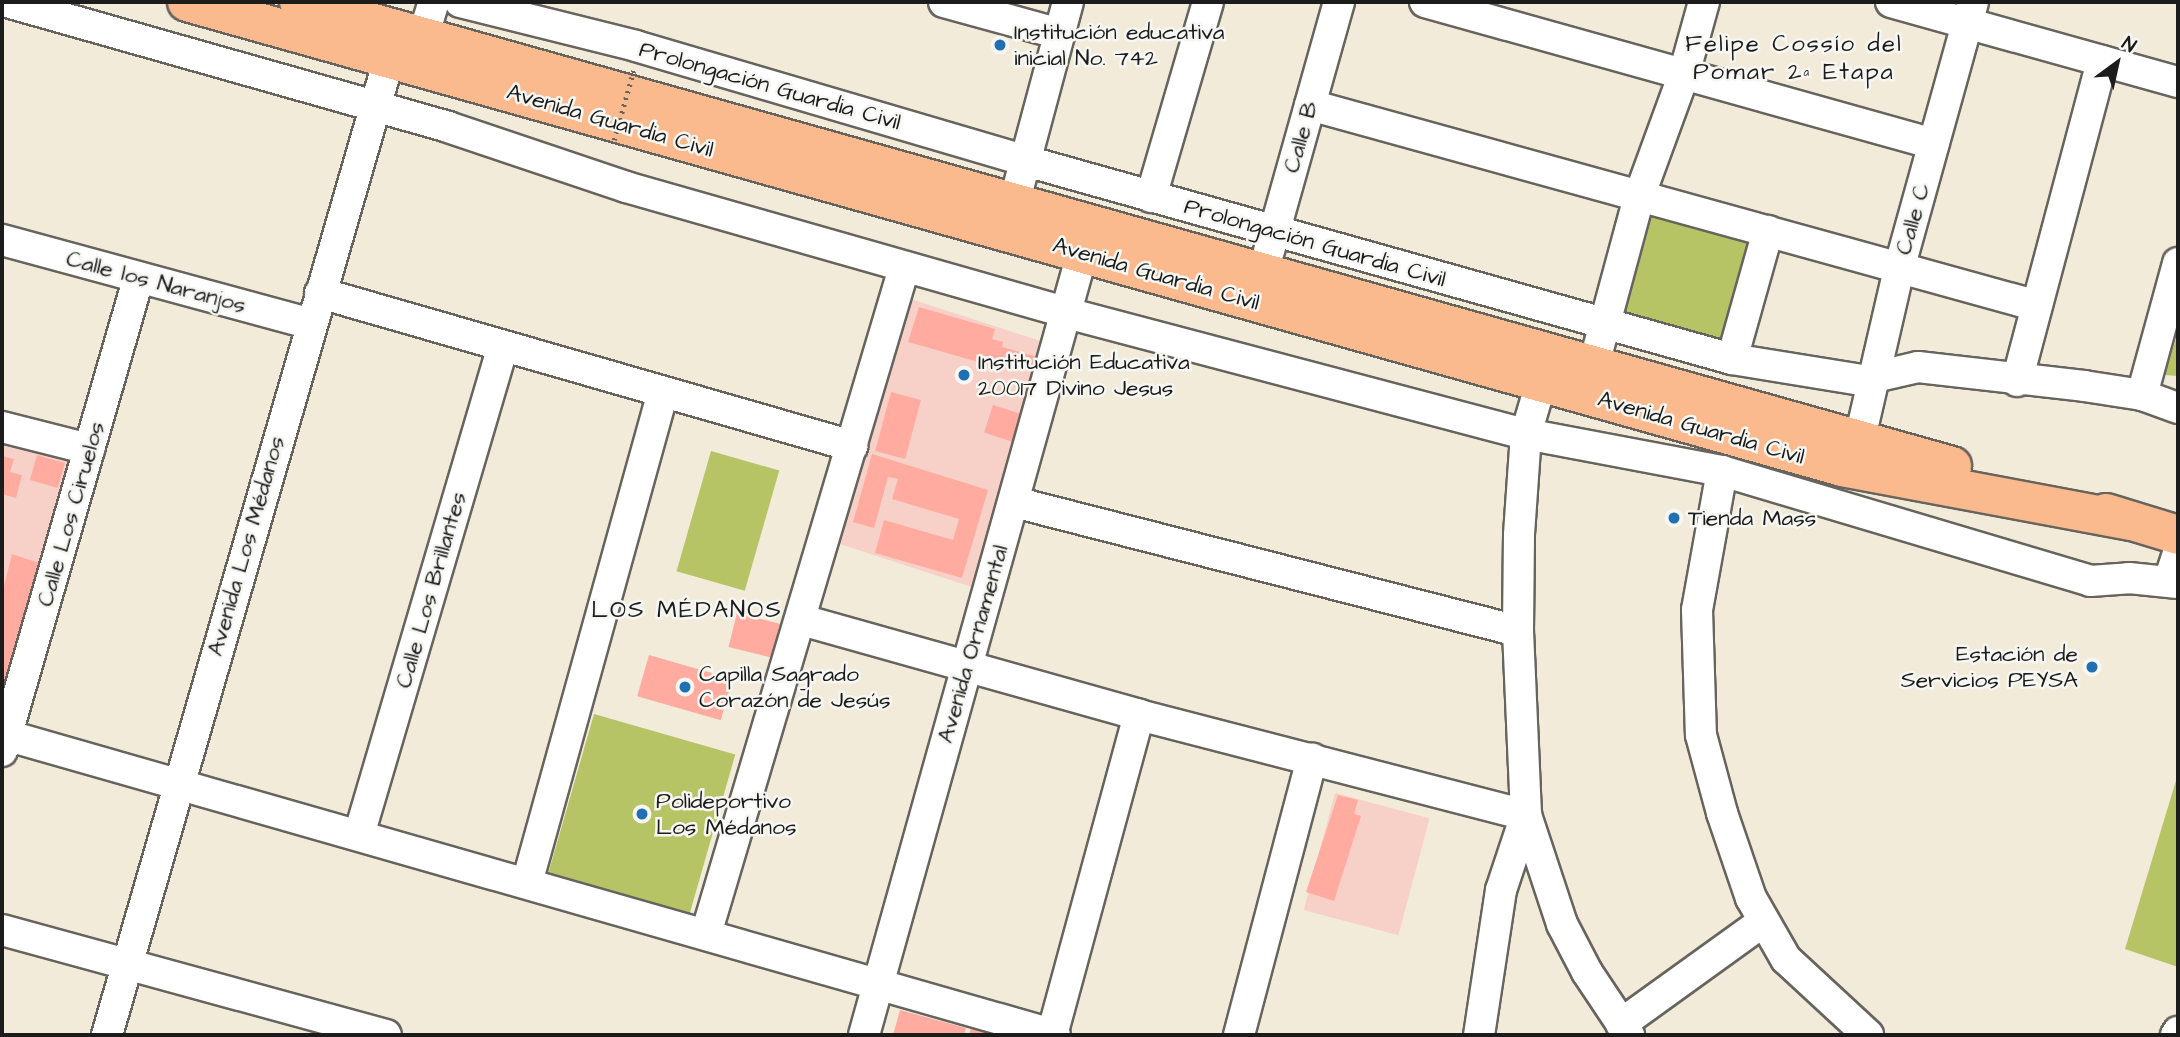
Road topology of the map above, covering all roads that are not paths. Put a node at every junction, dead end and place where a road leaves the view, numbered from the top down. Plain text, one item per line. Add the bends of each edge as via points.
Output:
1 (7, 2) edge
2 (187, 2) edge
3 (299, 2) edge
4 (460, 2) edge
5 (944, 2) edge
6 (1068, 2) edge
7 (1208, 2) edge
8 (1339, 2) edge
9 (1425, 2) edge
10 (1704, 2) edge
11 (1891, 2) edge
12 (1970, 12) edge
13 (429, 19) edge
14 (1060, 34) junction
15 (389, 59) junction
16 (2102, 61) junction
17 (1684, 74) junction
18 (2178, 82) edge
19 (1310, 105) junction
20 (375, 106) junction
21 (1934, 144) junction
22 (1026, 161) junction
23 (1151, 197) junction
24 (1639, 197) junction
25 (1011, 217) junction
26 (1768, 231) junction
27 (1274, 232) junction
28 (2, 240) edge
29 (1083, 254) junction
30 (2178, 263) edge
31 (904, 268) junction
32 (1899, 269) junction
33 (1263, 271) junction
34 (139, 277) junction
35 (320, 293) junction
36 (2034, 305) junction
37 (1067, 313) junction
38 (311, 324) junction
39 (1605, 326) junction
40 (503, 346) junction
41 (1732, 359) junction
42 (1594, 364) junction
43 (1872, 380) junction
44 (2017, 380) junction
45 (1541, 383) junction
46 (663, 392) junction
47 (2142, 395) junction
48 (2178, 408) edge
49 (2, 427) edge
50 (1526, 433) junction
51 (1860, 438) junction
52 (852, 446) junction
53 (89, 449) junction
54 (1722, 471) junction
55 (1014, 502) junction
56 (2131, 521) junction
57 (2178, 535) edge
58 (2178, 553) edge
59 (2174, 582) edge
60 (802, 620) junction
61 (1518, 631) junction
62 (965, 668) junction
63 (1139, 715) junction
64 (3, 740) edge
65 (1312, 758) junction
66 (177, 783) junction
67 (1526, 815) junction
68 (359, 835) junction
69 (527, 883) junction
70 (1764, 921) junction
71 (2, 930) edge
72 (706, 934) junction
73 (126, 966) junction
74 (878, 983) junction
75 (1625, 1030) edge
76 (107, 1035) edge
77 (386, 1035) edge
78 (864, 1035) edge
79 (1053, 1035) edge
80 (1239, 1035) edge
81 (1479, 1035) edge
82 (1868, 1035) edge

1 - 20 street
2 - 15 highway, Avenida Guardia Civil
3 - 13 highway, Avenida Guardia Civil
4 - 22 street, Prolongación Guardia Civil via 636,46
5 - 14 street
6 - 14 street
7 - 23 street
8 - 19 street, Calle B
9 - 17 street
10 - 17 street
11 - 12 street
12 - 16 street
12 - 21 street, Calle C
13 - 25 highway, Avenida Guardia Civil
14 - 22 street
15 - 20 street, Avenida Los Médanos
15 - 25 highway, Avenida Guardia Civil
16 - 18 street
16 - 36 street
17 - 21 street
17 - 24 street
19 - 24 street
19 - 27 street, Calle B
20 - 31 street via 591,176
20 - 35 street, Avenida Los Médanos
21 - 32 street, Calle C
22 - 23 street, Prolongación Guardia Civil
22 - 25 street
23 - 27 street, Prolongación Guardia Civil
24 - 26 street
24 - 39 street
25 - 29 highway, Avenida Guardia Civil
25 - 33 highway, Avenida Guardia Civil
26 - 32 street
26 - 41 street
27 - 33 street, Calle B
27 - 39 street, Prolongación Guardia Civil
28 - 34 street, Calle los Naranjos
29 - 37 street, Avenida Ornamental
29 - 45 highway, Avenida Guardia Civil
30 - 47 street
31 - 37 street
31 - 52 street
32 - 36 street
32 - 43 street, Calle C
33 - 42 highway, Avenida Guardia Civil
34 - 38 street, Calle los Naranjos
34 - 53 street, Calle Los Ciruelos
35 - 38 street, Avenida Los Médanos
35 - 40 street
36 - 44 street
37 - 50 street
37 - 55 street, Avenida Ornamental
38 - 66 street, Avenida Los Médanos
39 - 41 street, Prolongación Guardia Civil
39 - 42 street
40 - 46 street
40 - 68 street, Calle Los Brillantes
41 - 43 street, Prolongación Guardia Civil
42 - 51 highway, Avenida Guardia Civil
43 - 44 street, Prolongación Guardia Civil via 1918,367
43 - 51 street, Calle C
44 - 47 street, Prolongación Guardia Civil
45 - 50 street
45 - 56 highway, Avenida Guardia Civil via 1842,467
46 - 52 street
46 - 69 street
47 - 48 street, Prolongación Guardia Civil
49 - 53 street
50 - 54 street
50 - 61 street
51 - 56 highway, Avenida Guardia Civil
52 - 60 street
53 - 64 street, Calle Los Ciruelos
54 - 59 street via 2090,581
54 - 70 street via 1698,610 1698,708 1722,813
55 - 61 street
55 - 62 street, Avenida Ornamental
56 - 57 highway, Avenida Guardia Civil
58 - 59 street
60 - 62 street
60 - 72 street
61 - 67 street
62 - 63 street
62 - 74 street, Avenida Ornamental
63 - 65 street
63 - 79 street
64 - 66 street
65 - 67 street
65 - 80 street
66 - 68 street
66 - 73 street, Avenida Los Médanos
67 - 75 street via 1562,924
67 - 81 street via 1500,890
68 - 69 street
69 - 72 street
70 - 75 street
70 - 82 street via 1786,959
71 - 73 street
72 - 74 street
73 - 76 street, Avenida Los Médanos
73 - 77 street
74 - 78 street, Avenida Ornamental
74 - 79 street

